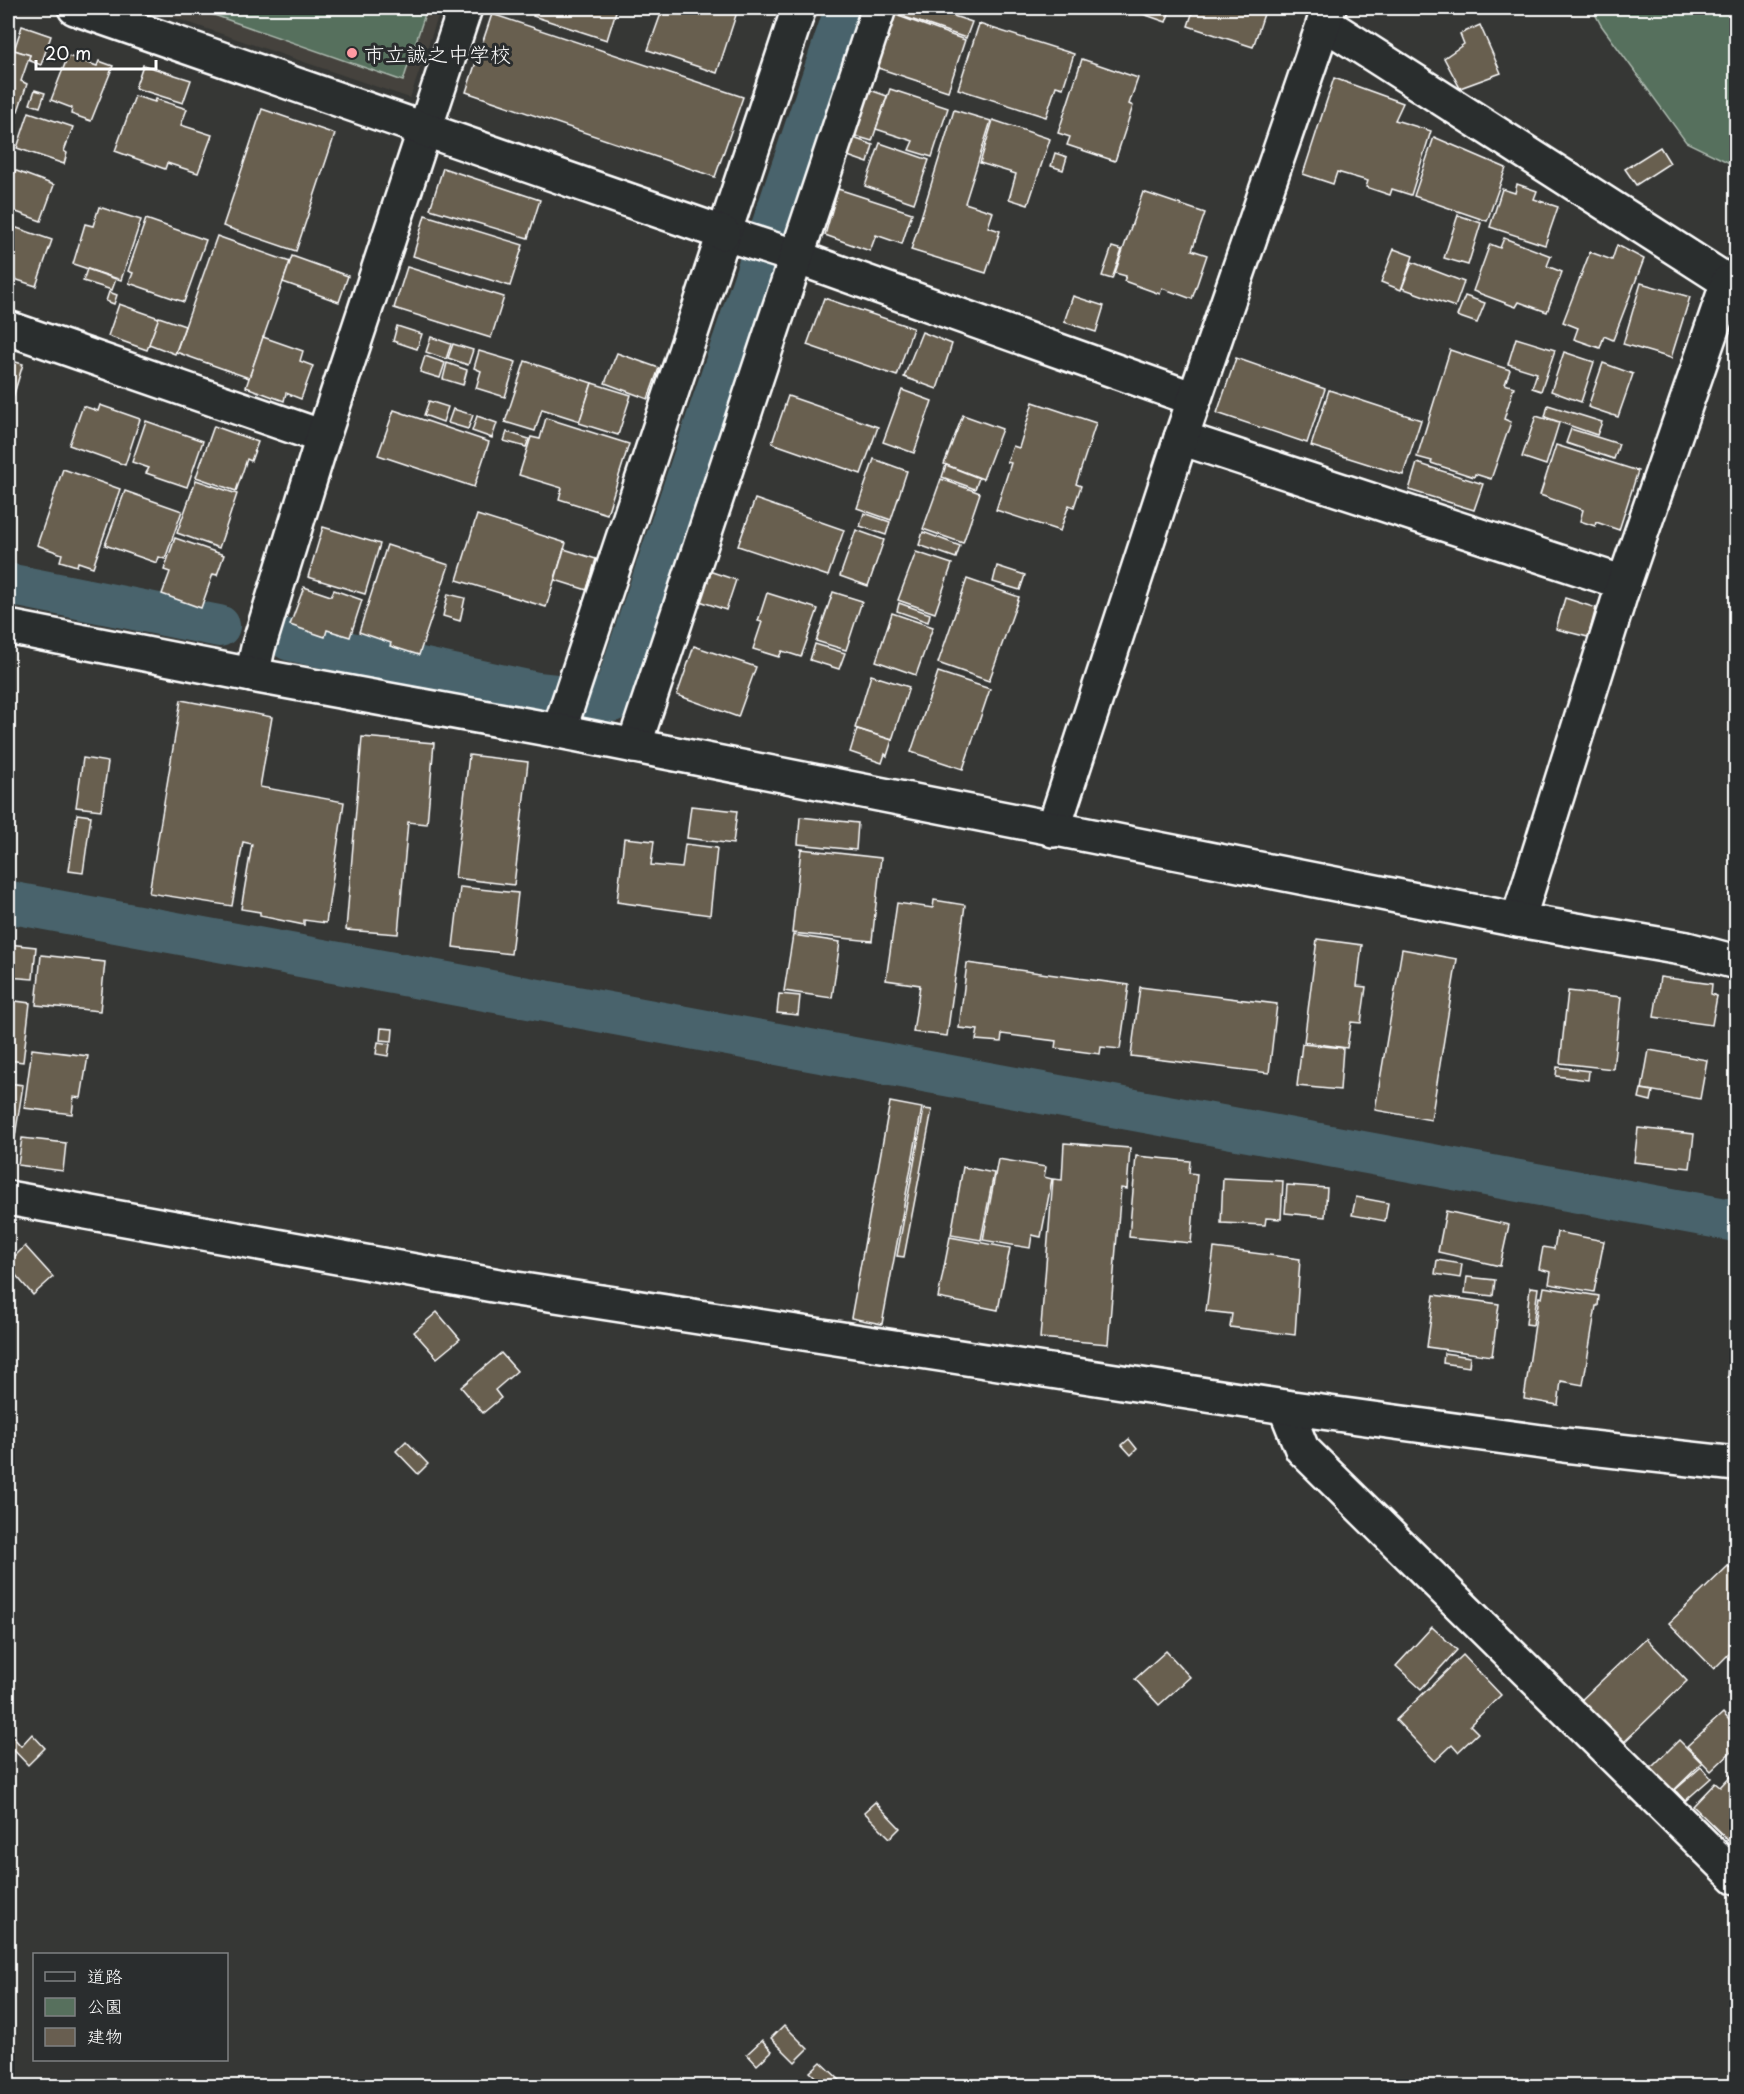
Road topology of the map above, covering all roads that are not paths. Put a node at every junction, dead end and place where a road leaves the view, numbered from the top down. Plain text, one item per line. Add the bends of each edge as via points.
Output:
1 (75, 8) edge
2 (465, 8) edge
3 (799, 8) edge
4 (879, 8) edge
5 (1327, 15) edge
6 (423, 129) junction
7 (735, 236) junction
8 (790, 255) junction
9 (1732, 284) edge
10 (8, 328) edge
11 (1194, 399) junction
12 (323, 437) junction
13 (1181, 438) junction
14 (1624, 583) junction
15 (8, 627) edge
16 (252, 675) junction
17 (566, 707) junction
18 (634, 746) junction
19 (1053, 830) junction
20 (1518, 920) junction
21 (1737, 962) edge
22 (8, 1198) edge
23 (1286, 1407) junction
24 (1737, 1464) edge
25 (1737, 1877) edge

1 - 6 street
2 - 6 street
3 - 7 street
4 - 8 street
5 - 9 street
5 - 11 street
6 - 7 street
6 - 12 street
7 - 8 street
7 - 17 street
8 - 11 street
8 - 18 street
9 - 14 street
10 - 12 street
11 - 13 street
12 - 16 street
13 - 14 street
13 - 19 street
14 - 20 street
15 - 16 street
16 - 17 street
17 - 18 street
18 - 19 street
19 - 20 street
20 - 21 street via 1687,949
22 - 23 street via 510,1288
23 - 24 street
23 - 25 street via 1302,1449

